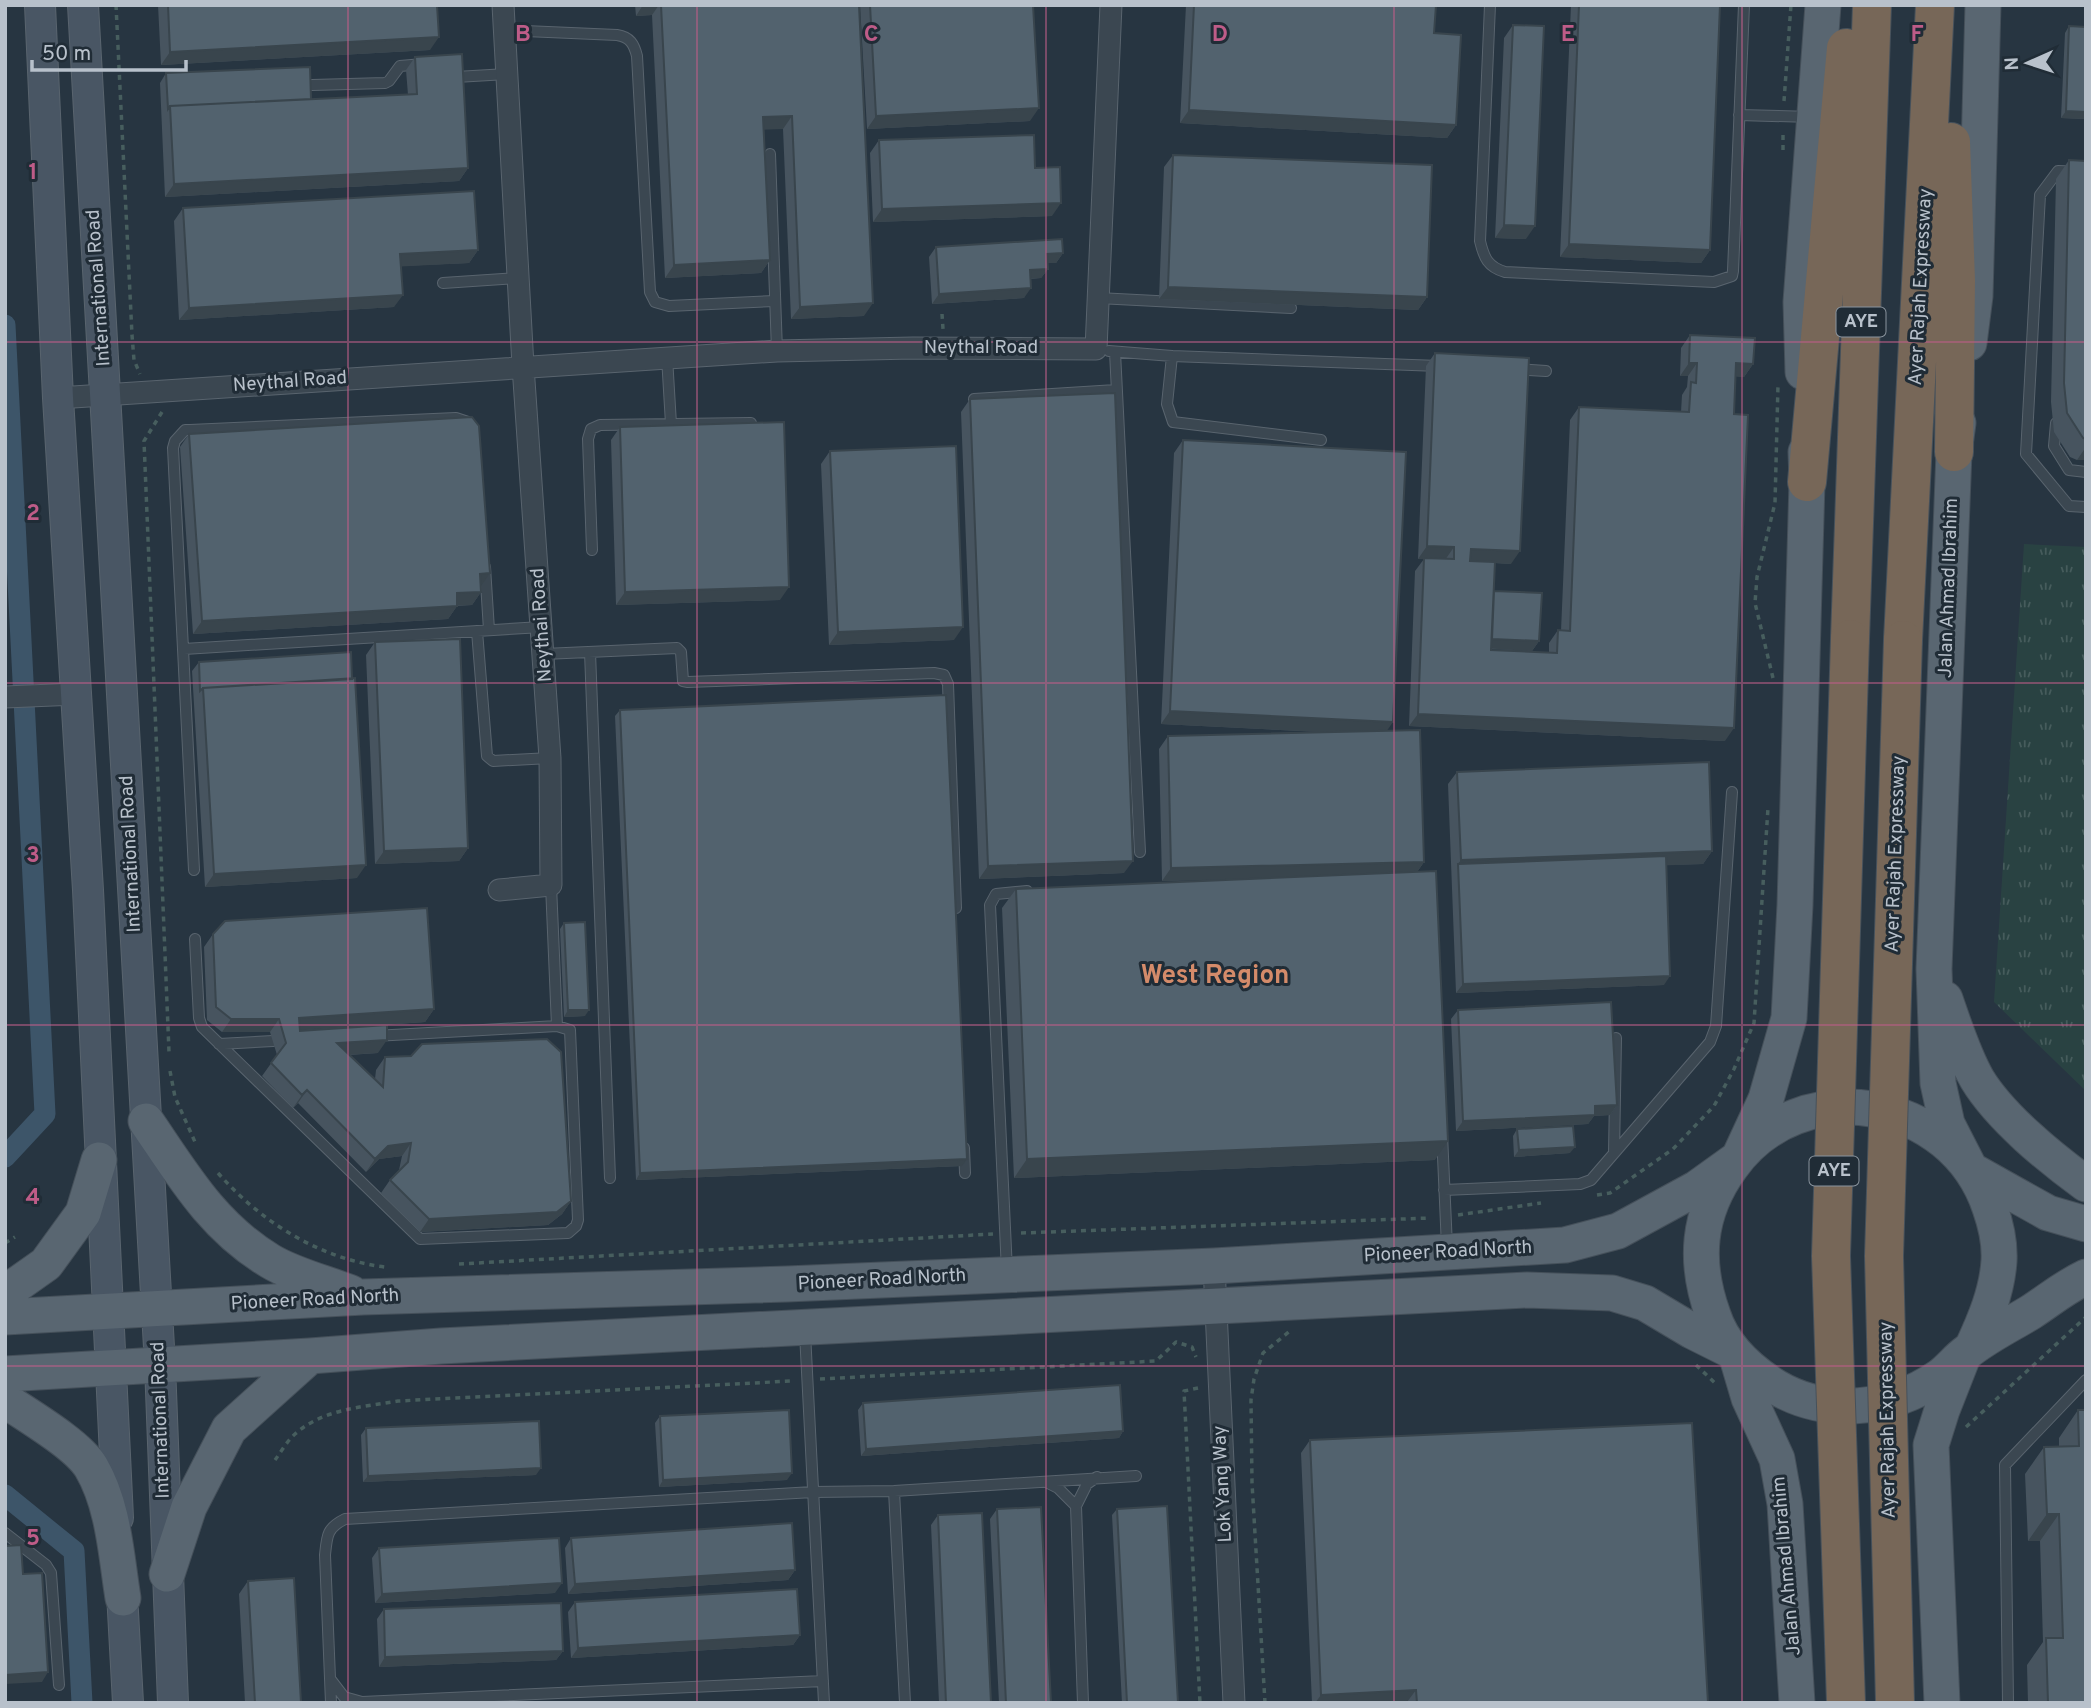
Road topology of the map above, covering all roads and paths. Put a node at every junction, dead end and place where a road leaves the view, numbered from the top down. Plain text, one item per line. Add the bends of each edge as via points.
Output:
1 (40, 5) edge
2 (83, 5) edge
3 (116, 5) edge
4 (503, 5) edge
5 (1111, 5) edge
6 (1490, 5) edge
7 (1744, 5) edge
8 (1791, 5) edge
9 (1822, 5) edge
10 (1850, 5) edge
11 (1872, 5) edge
12 (1935, 5) edge
13 (1983, 5) edge
14 (505, 30) junction
15 (1933, 55) junction
16 (438, 63) edge
17 (508, 74) junction
18 (312, 85) edge
19 (457, 89) edge
20 (1739, 116) junction
21 (1799, 116) junction
22 (770, 154) dead end
23 (1782, 157) dead end
24 (2086, 172) edge
25 (518, 278) junction
26 (443, 283) dead end
27 (1098, 298) junction
28 (775, 302) junction
29 (1291, 308) edge
30 (1105, 350) junction
31 (777, 351) junction
32 (1172, 356) junction
33 (667, 357) junction
34 (523, 366) junction
35 (1449, 367) edge
36 (1505, 369) edge
37 (1546, 371) dead end
38 (1778, 378) dead end
39 (184, 389) junction
40 (1116, 390) junction
41 (149, 392) junction
42 (105, 395) junction
43 (58, 398) junction
44 (974, 399) edge
45 (2057, 405) dead end
46 (751, 423) edge
47 (671, 424) junction
48 (477, 431) edge
49 (1321, 440) dead end
50 (1954, 452) junction
51 (2086, 472) edge
52 (1808, 482) junction
53 (2086, 507) edge
54 (592, 550) dead end
55 (485, 561) edge
56 (542, 627) junction
57 (483, 631) junction
58 (184, 649) junction
59 (590, 652) junction
60 (544, 654) junction
61 (1773, 681) dead end
62 (66, 695) junction
63 (5, 697) edge
64 (550, 758) junction
65 (1731, 792) dead end
66 (1768, 808) dead end
67 (1140, 852) dead end
68 (194, 870) dead end
69 (551, 885) junction
70 (499, 890) dead end
71 (1046, 890) edge
72 (956, 922) edge
73 (195, 939) dead end
74 (1934, 969) junction
75 (557, 1026) junction
76 (357, 1037) edge
77 (1616, 1038) edge
78 (273, 1041) edge
79 (219, 1044) junction
80 (169, 1055) dead end
81 (169, 1066) dead end
82 (146, 1121) junction
83 (1441, 1121) edge
84 (964, 1131) edge
85 (199, 1151) dead end
86 (1614, 1153) junction
87 (1739, 1156) junction
88 (99, 1160) junction
89 (1970, 1167) junction
90 (217, 1172) dead end
91 (965, 1173) dead end
92 (610, 1178) dead end
93 (2086, 1184) edge
94 (1444, 1190) junction
95 (1596, 1195) dead end
96 (1541, 1203) dead end
97 (1446, 1217) junction
98 (2086, 1224) edge
99 (1005, 1233) junction
100 (15, 1237) dead end
101 (5, 1243) edge
102 (1447, 1251) junction
103 (454, 1265) dead end
104 (1214, 1266) junction
105 (393, 1267) dead end
106 (1007, 1274) junction
107 (2086, 1277) edge
108 (5, 1293) edge
109 (363, 1297) junction
110 (1216, 1307) junction
111 (156, 1308) junction
112 (107, 1311) junction
113 (5, 1317) edge
114 (2086, 1317) edge
115 (805, 1327) junction
116 (1298, 1328) dead end
117 (1968, 1351) junction
118 (1735, 1353) junction
119 (310, 1356) junction
120 (1692, 1362) dead end
121 (1197, 1364) dead end
122 (160, 1365) junction
123 (111, 1368) junction
124 (5, 1374) edge
125 (1198, 1376) dead end
126 (807, 1380) junction
127 (2086, 1380) edge
128 (1717, 1386) dead end
129 (5, 1400) edge
130 (1963, 1430) dead end
131 (275, 1460) dead end
132 (1136, 1476) dead end
133 (1097, 1477) junction
134 (1043, 1480) junction
135 (894, 1491) junction
136 (813, 1492) junction
137 (1076, 1506) junction
138 (5, 1533) edge
139 (166, 1574) junction
140 (123, 1598) junction
141 (330, 1678) junction
142 (823, 1681) junction
143 (59, 1685) dead end
144 (362, 1702) edge
145 (128, 1703) edge
146 (173, 1703) edge
147 (331, 1703) edge
148 (824, 1703) edge
149 (905, 1703) edge
150 (1083, 1703) edge
151 (1200, 1703) edge
152 (1234, 1703) edge
153 (1265, 1703) edge
154 (1797, 1703) edge
155 (1846, 1703) edge
156 (1895, 1703) edge
157 (1941, 1703) edge
158 (2008, 1703) edge

1 - 43 main road
2 - 42 main road, International Road
3 - 41 path via 134,360
4 - 14 street
5 - 27 street
6 - 20 lane via 1480,241 1487,262 1495,269 1705,282 1732,276
7 - 20 lane
8 - 21 path
9 - 21 main road
10 - 52 highway
11 - 155 highway, AYE, bridge via 1831,1256
12 - 15 highway, Ayer Rajah Expressway / AYE
13 - 50 main road, Jalan Ahmad Ibrahim via 1975,296
14 - 17 street
14 - 28 lane via 617,35 629,38 634,46 650,292 655,302 669,306
15 - 50 highway via 1950,96 1956,281
15 - 156 highway, Ayer Rajah Expressway / AYE, bridge via 1903,640 1884,1256
16 - 18 lane via 400,66 385,83
17 - 19 lane via 456,72
17 - 25 street
20 - 21 lane
21 - 23 path
21 - 52 main road
22 - 28 lane
24 - 53 lane via 2059,171 2040,195 2026,454 2069,506
25 - 26 lane
25 - 34 street
27 - 29 lane
27 - 30 street
28 - 31 lane
30 - 31 street, Neythal Road
30 - 32 lane
30 - 40 lane
31 - 33 street, Neythal Road
32 - 35 lane
32 - 49 lane via 1167,404 1173,422
33 - 34 street, Neythal Road
33 - 47 lane
34 - 39 street, Neythal Road
34 - 56 street, Neythai Road
36 - 37 lane
38 - 61 path via 1775,503 1755,603
39 - 41 street, Neythal Road
39 - 80 path via 157,418 144,441
40 - 44 lane
40 - 67 lane
41 - 42 street, Neythal Road
42 - 43 street, Neythal Road
42 - 82 main road, International Road
43 - 62 main road
45 - 51 lane via 2054,446 2069,470
46 - 47 lane
47 - 54 lane via 600,425 588,433
48 - 58 lane via 456,418 185,430 173,448
50 - 74 main road, Jalan Ahmad Ibrahim
52 - 87 main road via 1790,1018 1766,1099
55 - 57 lane
56 - 57 lane
56 - 60 street, Neythai Road
57 - 58 lane
57 - 64 lane via 486,756 493,761
58 - 68 lane
59 - 60 lane
59 - 72 lane via 679,648 683,680 688,682 944,675 948,684
59 - 92 lane
60 - 64 street, Neythai Road
62 - 63 street
62 - 88 main road
64 - 69 street, Neythai Road
65 - 86 lane via 1715,1034
66 - 95 path via 1754,1023 1734,1069 1714,1106 1673,1150 1610,1193
69 - 70 street
69 - 75 lane
71 - 99 lane via 1004,891 996,894 990,905
73 - 79 lane via 200,1023
74 - 89 main road, Jalan Ahmad Ibrahim via 1938,1083 1947,1124
74 - 93 main road via 1978,1080 2046,1154
75 - 76 lane
75 - 79 lane via 570,1032 578,1220 572,1230 562,1233 420,1239
77 - 86 lane
78 - 79 lane
81 - 85 path via 175,1097
82 - 109 main road via 202,1203 235,1236 272,1262
82 - 111 main road, International Road
83 - 94 lane
84 - 91 lane
86 - 94 lane via 1586,1183
87 - 89 main road via 1764,1133 1792,1117 1856,1106 1888,1111 1919,1123 1946,1141
87 - 102 main road, Pioneer Road North via 1697,1188 1618,1231 1565,1245
87 - 118 main road via 1718,1184 1705,1218 1700,1254 1704,1289 1716,1323
88 - 108 main road via 83,1213 46,1264
88 - 112 main road
89 - 98 main road via 2048,1213
89 - 117 main road via 1986,1194 1996,1226 1999,1260 1994,1293
90 - 105 path via 286,1232 347,1260
94 - 97 lane
96 - 97 path
97 - 99 path
97 - 102 lane
99 - 103 path
99 - 106 lane
100 - 101 path
102 - 104 main road, Pioneer Road North
104 - 106 main road, Pioneer Road North
104 - 110 street, Lok Yang Way
106 - 109 main road, Pioneer Road North
107 - 117 main road via 2063,1287
109 - 111 main road, Pioneer Road North
110 - 115 main road
110 - 118 main road via 1527,1290 1612,1293 1645,1303
110 - 152 street, Lok Yang Way
111 - 112 main road, Pioneer Road North
111 - 122 main road, International Road
112 - 113 main road, Pioneer Road North
112 - 123 main road
114 - 130 path
115 - 119 main road
115 - 126 lane
116 - 153 path via 1263,1353 1251,1400
117 - 118 main road via 1913,1393 1882,1404 1850,1407 1818,1404 1787,1393 1759,1376
117 - 157 main road via 1931,1445
118 - 154 main road, Jalan Ahmad Ibrahim via 1777,1460 1783,1493
119 - 122 main road
119 - 139 main road via 229,1429 190,1507
120 - 128 path
121 - 126 path via 1192,1348 1176,1342 1156,1361
122 - 123 main road
122 - 139 main road, International Road
123 - 124 main road
123 - 140 main road
125 - 151 path via 1199,1388 1184,1391
126 - 131 path via 371,1405 320,1418 295,1434
126 - 136 lane
127 - 158 lane via 2005,1465
129 - 140 main road via 56,1434 90,1465 109,1511
132 - 133 lane
133 - 134 lane
133 - 137 lane via 1087,1484
134 - 135 lane
134 - 137 lane
135 - 136 lane
135 - 149 lane
136 - 141 lane via 345,1519 327,1536 325,1555
136 - 142 lane
137 - 150 lane
138 - 143 lane via 46,1564 51,1573
139 - 146 main road, International Road
140 - 145 main road
141 - 144 lane via 344,1697
141 - 147 lane
142 - 144 lane
142 - 148 lane

